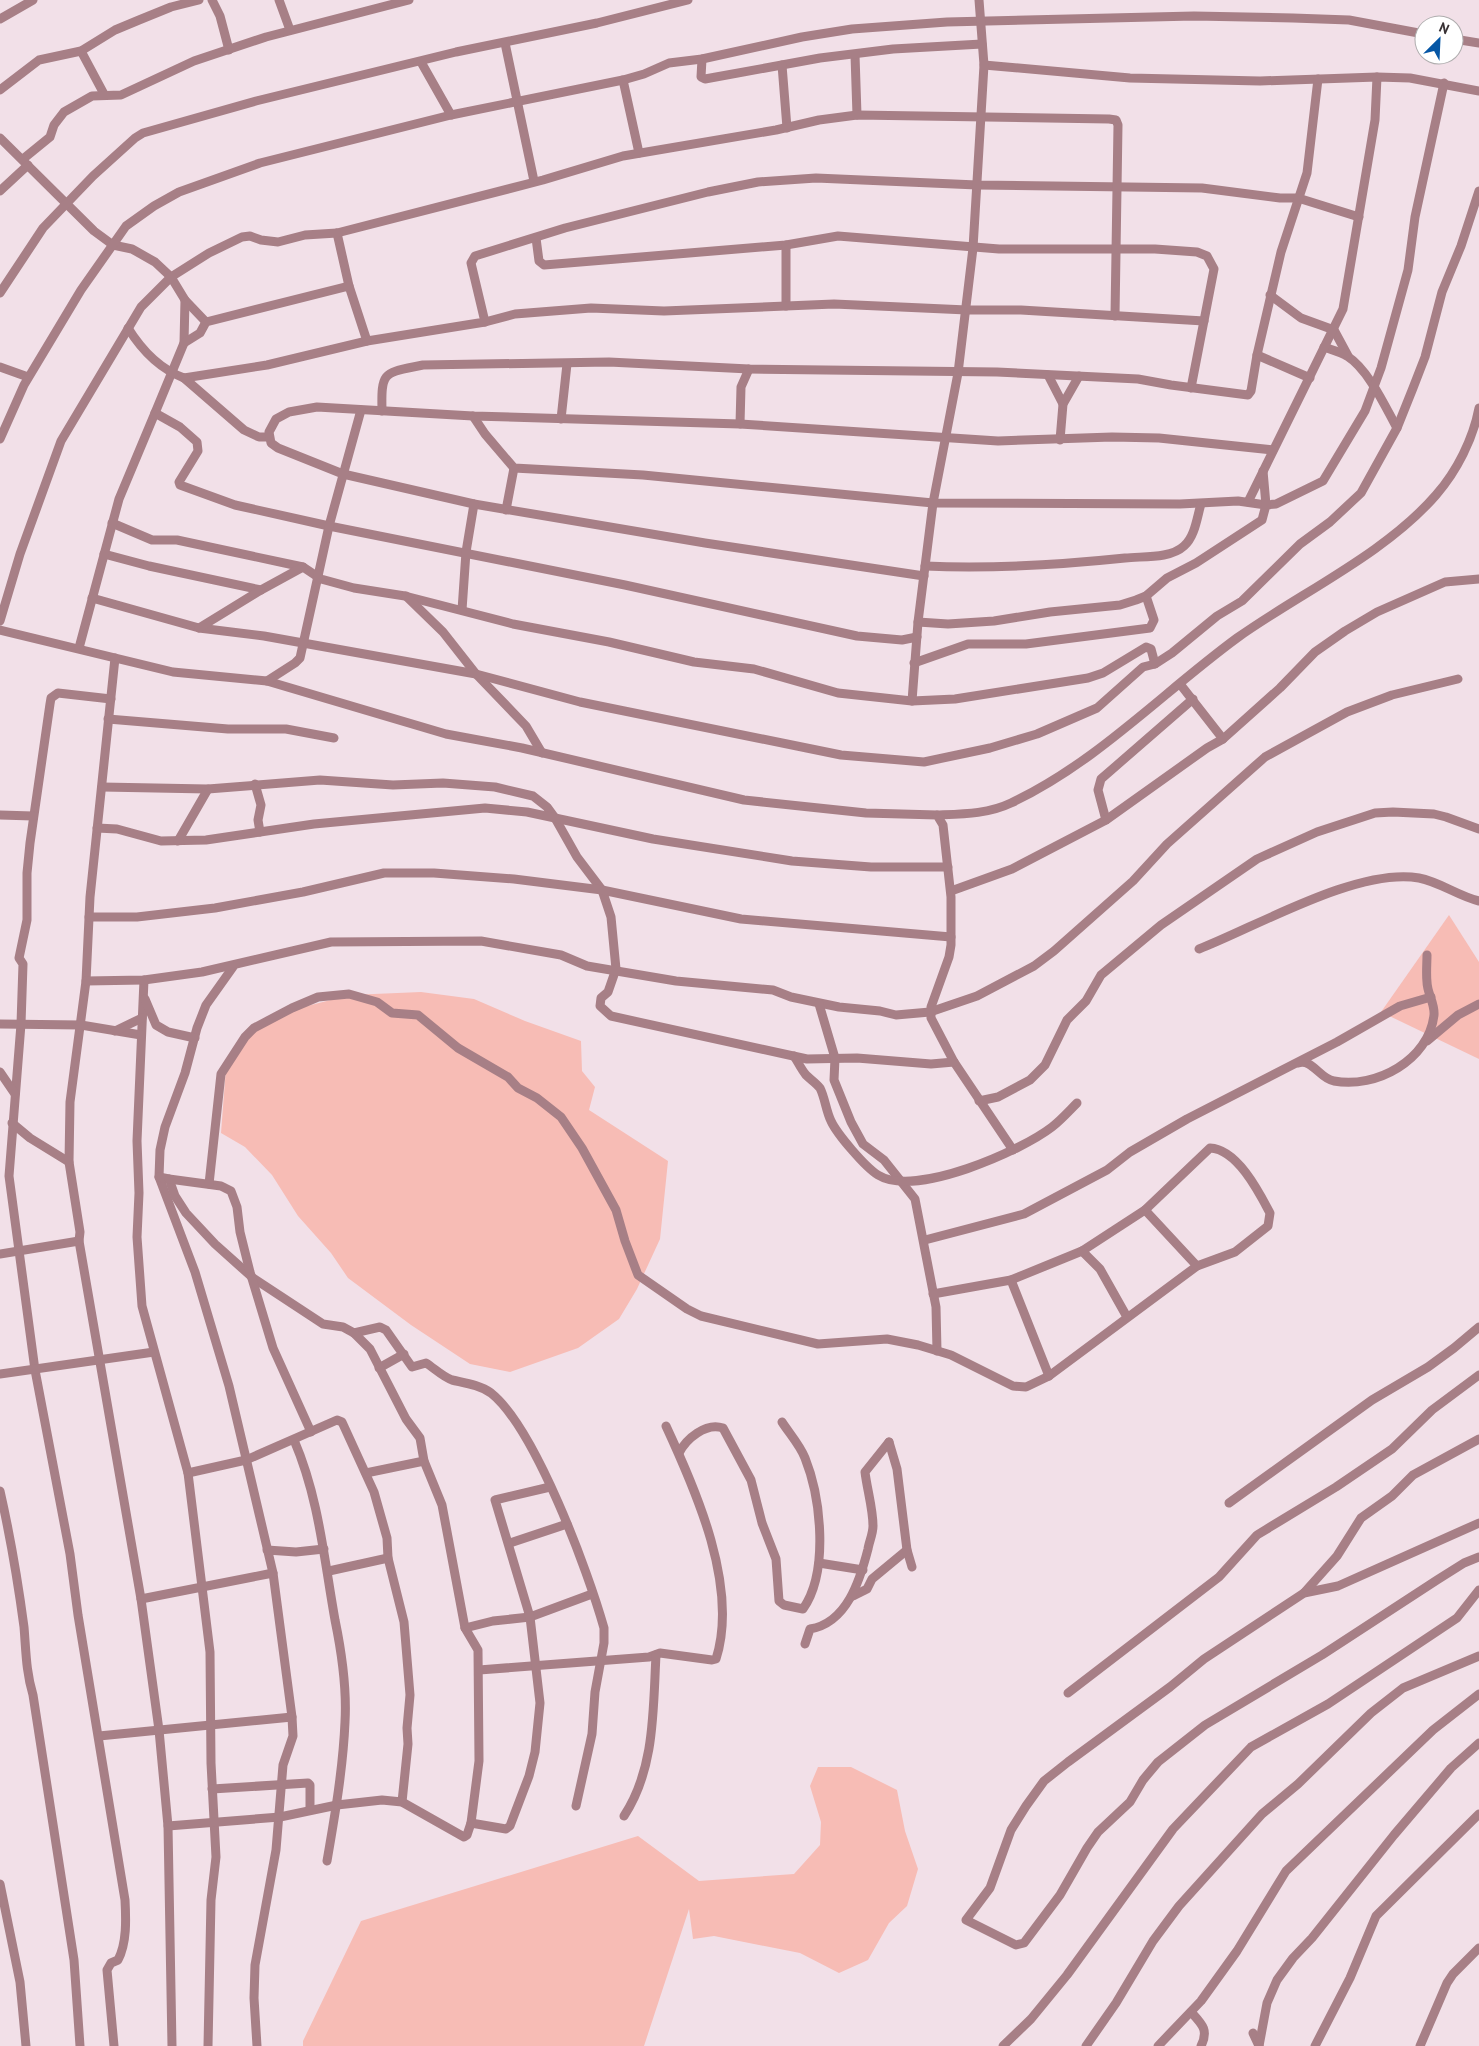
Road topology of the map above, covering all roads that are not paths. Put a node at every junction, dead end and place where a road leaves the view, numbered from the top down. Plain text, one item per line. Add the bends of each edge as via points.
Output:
1 (33, 0) edge
2 (199, 0) edge
3 (212, 0) edge
4 (279, 0) edge
5 (409, 0) edge
6 (688, 0) edge
7 (979, 0) edge
8 (0, 18) edge
9 (979, 20) junction
10 (290, 30) junction
11 (1414, 32) edge
12 (1464, 41) edge
13 (505, 43) junction
14 (1479, 43) edge
15 (982, 44) junction
16 (229, 50) junction
17 (81, 51) junction
18 (855, 55) junction
19 (702, 59) junction
20 (421, 62) junction
21 (782, 65) junction
22 (984, 65) junction
23 (1377, 77) junction
24 (1318, 79) junction
25 (622, 80) junction
26 (1444, 83) junction
27 (0, 90) edge
28 (1479, 91) edge
29 (104, 94) junction
30 (518, 102) junction
31 (857, 115) junction
32 (451, 116) junction
33 (981, 118) junction
34 (787, 128) junction
35 (0, 138) edge
36 (639, 153) junction
37 (26, 162) junction
38 (534, 181) junction
39 (977, 185) junction
40 (1117, 187) junction
41 (0, 191) edge
42 (1479, 191) edge
43 (1298, 198) junction
44 (66, 203) junction
45 (1358, 217) junction
46 (336, 233) junction
47 (536, 238) junction
48 (113, 244) junction
49 (786, 245) junction
50 (973, 248) junction
51 (1115, 249) junction
52 (171, 277) junction
53 (349, 286) junction
54 (0, 293) edge
55 (1270, 295) junction
56 (185, 300) junction
57 (786, 306) junction
58 (966, 310) junction
59 (1115, 316) junction
60 (1204, 321) junction
61 (206, 322) junction
62 (485, 322) junction
63 (128, 328) junction
64 (1334, 330) junction
65 (367, 341) junction
66 (184, 342) junction
67 (1324, 347) junction
68 (1257, 355) junction
69 (1348, 356) junction
70 (567, 364) junction
71 (0, 366) edge
72 (749, 369) junction
73 (958, 373) junction
74 (173, 374) junction
75 (1048, 375) junction
76 (1080, 376) junction
77 (28, 377) junction
78 (184, 378) junction
79 (1310, 378) junction
80 (1191, 388) junction
81 (1374, 388) junction
82 (1063, 404) junction
83 (1479, 408) edge
84 (361, 410) junction
85 (382, 411) junction
86 (155, 413) junction
87 (473, 416) junction
88 (561, 419) junction
89 (740, 424) junction
90 (1397, 428) junction
91 (268, 437) junction
92 (947, 437) junction
93 (0, 439) edge
94 (1060, 440) junction
95 (1273, 450) junction
96 (514, 468) junction
97 (1263, 471) junction
98 (343, 474) junction
99 (1248, 502) junction
100 (933, 503) junction
101 (474, 504) junction
102 (1201, 504) junction
103 (1266, 505) junction
104 (506, 510) junction
105 (112, 523) junction
106 (329, 526) junction
107 (466, 552) junction
108 (104, 554) junction
109 (926, 566) junction
110 (303, 567) junction
111 (924, 576) junction
112 (317, 577) junction
113 (1479, 579) edge
114 (261, 590) junction
115 (405, 596) junction
116 (1146, 596) junction
117 (92, 598) junction
118 (462, 610) junction
119 (0, 621) edge
120 (918, 622) junction
121 (199, 628) junction
122 (0, 630) edge
123 (917, 637) junction
124 (304, 644) junction
125 (79, 648) junction
126 (115, 658) junction
127 (914, 663) junction
128 (1154, 664) junction
129 (476, 674) junction
130 (1458, 679) dead end
131 (267, 681) junction
132 (1180, 684) junction
133 (111, 699) junction
134 (1193, 699) junction
135 (912, 701) junction
136 (108, 719) junction
137 (334, 738) dead end
138 (1223, 739) junction
139 (542, 753) junction
140 (255, 784) junction
141 (102, 786) junction
142 (208, 789) junction
143 (2, 814) edge
144 (937, 815) junction
145 (33, 816) junction
146 (555, 818) junction
147 (1106, 820) junction
148 (97, 828) junction
149 (1479, 829) edge
150 (260, 832) junction
151 (178, 841) junction
152 (948, 867) junction
153 (602, 890) junction
154 (951, 891) junction
155 (1479, 901) edge
156 (89, 917) junction
157 (951, 937) junction
158 (1199, 949) dead end
159 (1427, 955) dead end
160 (233, 967) junction
161 (616, 969) junction
162 (144, 980) junction
163 (86, 981) junction
164 (144, 996) junction
165 (1432, 997) junction
166 (819, 1004) junction
167 (1479, 1004) edge
168 (930, 1012) junction
169 (142, 1018) junction
170 (0, 1024) edge
171 (21, 1024) junction
172 (81, 1025) junction
173 (115, 1031) junction
174 (141, 1035) junction
175 (195, 1038) junction
176 (1424, 1043) junction
177 (794, 1056) junction
178 (835, 1058) junction
179 (954, 1062) junction
180 (1284, 1068) junction
181 (0, 1072) edge
182 (15, 1094) junction
183 (979, 1101) junction
184 (1077, 1103) dead end
185 (12, 1123) junction
186 (0, 1146) edge
187 (10, 1146) junction
188 (1013, 1150) junction
189 (70, 1162) junction
190 (159, 1177) junction
191 (169, 1179) junction
192 (898, 1180) junction
193 (209, 1184) junction
194 (1145, 1210) junction
195 (925, 1240) junction
196 (79, 1241) junction
197 (20, 1250) junction
198 (1082, 1251) junction
199 (0, 1254) edge
200 (1197, 1266) junction
201 (253, 1278) junction
202 (1011, 1280) junction
203 (933, 1294) junction
204 (1127, 1317) junction
205 (1479, 1327) edge
206 (354, 1333) junction
207 (937, 1351) junction
208 (154, 1352) junction
209 (404, 1354) junction
210 (99, 1361) junction
211 (379, 1368) junction
212 (35, 1370) junction
213 (0, 1374) edge
214 (1479, 1375) edge
215 (1049, 1376) junction
216 (782, 1422) dead end
217 (666, 1426) dead end
218 (311, 1432) junction
219 (1479, 1439) edge
220 (294, 1440) junction
221 (679, 1453) junction
222 (246, 1460) junction
223 (424, 1461) junction
224 (188, 1473) junction
225 (366, 1473) junction
226 (550, 1487) junction
227 (0, 1491) edge
228 (1229, 1504) dead end
229 (1479, 1523) edge
230 (567, 1524) junction
231 (510, 1543) junction
232 (267, 1550) junction
233 (324, 1550) junction
234 (907, 1550) junction
235 (1479, 1557) edge
236 (388, 1558) junction
237 (819, 1563) junction
238 (912, 1567) dead end
239 (863, 1570) junction
240 (328, 1571) junction
241 (273, 1573) junction
242 (203, 1588) junction
243 (1479, 1590) edge
244 (1304, 1593) junction
245 (592, 1594) junction
246 (853, 1596) junction
247 (141, 1599) junction
248 (530, 1616) junction
249 (465, 1628) junction
250 (805, 1644) dead end
251 (656, 1655) junction
252 (1479, 1656) edge
253 (602, 1661) junction
254 (536, 1666) junction
255 (479, 1670) junction
256 (1068, 1693) dead end
257 (1479, 1694) edge
258 (292, 1717) junction
259 (212, 1724) junction
260 (159, 1730) junction
261 (99, 1736) junction
262 (1479, 1743) edge
263 (281, 1784) junction
264 (212, 1788) junction
265 (402, 1802) junction
266 (336, 1805) junction
267 (576, 1806) dead end
268 (310, 1810) junction
269 (1479, 1814) edge
270 (624, 1816) dead end
271 (280, 1817) junction
272 (215, 1823) junction
273 (471, 1824) junction
274 (168, 1826) junction
275 (327, 1861) dead end
276 (0, 1884) edge
277 (1, 1898) edge
278 (1479, 1948) edge
279 (1191, 2012) junction
280 (1253, 2033) dead end
281 (26, 2046) edge
282 (80, 2046) edge
283 (114, 2046) edge
284 (172, 2046) edge
285 (208, 2046) edge
286 (257, 2046) edge
287 (1003, 2046) edge
288 (1086, 2046) edge
289 (1158, 2046) edge
290 (1201, 2046) edge
291 (1259, 2046) edge
292 (1315, 2046) edge
293 (1420, 2046) edge

1 - 8 street
2 - 17 street via 183,3 115,30
3 - 16 street
4 - 10 street
5 - 10 street
6 - 13 street via 597,24
7 - 9 street
9 - 11 street via 1194,16 1293,18 1349,20
9 - 15 street
9 - 19 street via 852,28
10 - 16 street
12 - 14 street
13 - 20 street
13 - 30 street
15 - 18 street via 893,49
15 - 22 street
16 - 29 street via 121,95
17 - 27 street via 39,60
17 - 29 street
18 - 21 street
18 - 31 street
19 - 21 street via 700,73 705,79
19 - 25 street via 668,63
20 - 32 street
20 - 44 street via 256,101 143,133 126,145
21 - 34 street
22 - 24 street via 1130,78
22 - 33 street
23 - 24 street
23 - 26 street
23 - 45 street via 1374,120
24 - 43 street via 1307,173
25 - 30 street
25 - 36 street
26 - 28 street
26 - 81 street via 1415,217 1408,270
29 - 37 street via 92,96 69,108 59,117 50,137
30 - 32 street
30 - 38 street
31 - 33 street
31 - 34 street
32 - 48 street via 260,163 210,180 180,192 132,220
33 - 39 street
33 - 40 street via 1049,116 1116,120
34 - 36 street
35 - 37 street
36 - 38 street
37 - 41 street
37 - 44 street
38 - 46 street
39 - 40 street
39 - 47 street via 844,178 758,182 708,192
39 - 50 street
40 - 43 street via 1188,188
40 - 51 street
42 - 90 street via 1442,292 1425,357
43 - 45 street
43 - 55 street
44 - 48 street via 94,231
44 - 54 street via 43,228
45 - 64 street via 1347,294
46 - 52 street via 278,242 242,236
46 - 53 street
47 - 49 street via 540,261 544,265
47 - 62 street via 472,258
48 - 52 street via 147,256
48 - 77 street
49 - 50 street via 838,236
49 - 57 street
50 - 51 street
50 - 58 street
51 - 59 street
51 - 60 street via 1197,252 1207,256 1214,268
52 - 56 street
52 - 63 street via 142,307
53 - 61 street
53 - 65 street
55 - 64 street via 1301,318
55 - 68 street
56 - 61 street
56 - 66 street
57 - 58 street via 866,304
57 - 62 street via 664,311 591,308 515,314
58 - 59 street
58 - 73 street
59 - 60 street
60 - 80 street
61 - 66 street via 200,333
62 - 65 street
63 - 74 street via 140,347
63 - 119 street via 62,441 20,554
64 - 67 street
64 - 69 street
65 - 78 street via 266,364
66 - 74 street
67 - 69 street
67 - 79 street
68 - 79 street
68 - 80 street via 1248,395
69 - 81 street
70 - 72 street via 609,362
70 - 85 street via 410,367 387,375 383,380
70 - 88 street
71 - 77 street
72 - 73 street
72 - 89 street via 741,388
73 - 75 street
73 - 92 street
74 - 78 street
74 - 86 street
75 - 76 street
75 - 82 street
76 - 80 street via 1138,379
76 - 82 street
77 - 93 street
78 - 91 street via 244,430 259,437
79 - 95 street
81 - 90 street
81 - 103 street via 1359,425 1323,481 1276,504
82 - 94 street
83 - 132 street via 1460,459 1435,496 1371,550 1237,638
84 - 85 street
84 - 91 street via 317,407 289,412 272,424
84 - 98 street
85 - 87 street
86 - 105 street
86 - 106 street via 180,427 197,442 198,451 180,485 235,504
87 - 88 street
87 - 96 street
88 - 89 street
89 - 92 street
90 - 128 street via 1365,486 1349,506 1300,544 1242,601
91 - 98 street via 278,448
92 - 94 street via 998,441
92 - 100 street
94 - 95 street via 1159,438
95 - 97 street
96 - 100 street via 643,475
96 - 104 street
97 - 99 street
97 - 103 street
98 - 101 street
98 - 106 street
99 - 102 street
99 - 103 street
100 - 102 street
100 - 109 street
101 - 104 street
101 - 107 street
102 - 109 street via 1186,545 1171,553 1014,567
103 - 116 street via 1261,522 1167,578
104 - 111 street
105 - 108 street
105 - 110 street via 152,540 176,540
106 - 107 street
106 - 112 street
107 - 118 street
107 - 123 street via 857,636 902,640
108 - 114 street
108 - 117 street
109 - 111 street
110 - 112 street
110 - 114 street
111 - 120 street
112 - 115 street via 354,588
112 - 124 street
113 - 138 street via 1445,582 1377,612 1339,635 1315,652
114 - 121 street
115 - 118 street
115 - 129 street via 443,632
116 - 120 street via 1120,605 994,621
116 - 127 street via 1154,620 1150,628 1026,644 968,644
117 - 121 street
117 - 125 street
118 - 135 street via 694,662 754,669 838,693
120 - 123 street
121 - 124 street
122 - 125 street
123 - 127 street
124 - 129 street
124 - 131 street via 300,658
125 - 126 street
126 - 131 street via 173,672
126 - 133 street
127 - 135 street
128 - 129 street via 1143,668 1091,712 990,748 924,762 856,757 795,746 580,702
128 - 135 street via 1151,649 1146,648 1088,678 955,699
129 - 139 street via 526,726
130 - 168 street via 1392,694 1347,712 1265,757 1167,844 1133,881 1040,961 977,996
131 - 139 street via 446,734
132 - 134 street
132 - 144 street via 1076,765 1010,803 972,814
133 - 136 street
133 - 145 street via 58,693 52,698
134 - 138 street
134 - 147 street via 1101,779 1098,790
136 - 137 street via 228,729 286,729
136 - 141 street
138 - 147 street
139 - 144 street via 761,803 866,813
140 - 142 street
140 - 146 street via 320,780 495,786 533,796
140 - 150 street via 261,805
141 - 142 street
141 - 148 street
142 - 151 street
143 - 145 street
144 - 152 street via 943,825
145 - 171 street via 27,873 28,920 19,958 22,964
146 - 150 street via 481,808
146 - 152 street via 654,839 792,861 870,867
146 - 153 street via 577,857
147 - 154 street via 1021,865
148 - 151 street
148 - 156 street
149 - 183 street via 1434,814 1376,813 1317,832 1257,859 1161,925 1101,976 1086,1001 1067,1020 1045,1065 1030,1080 998,1097
150 - 151 street
152 - 154 street
153 - 156 street via 469,875 389,873 215,908 137,917
153 - 157 street via 741,919
153 - 161 street via 611,917
154 - 157 street
155 - 158 street via 1418,878 1384,878 1333,892
156 - 163 street
157 - 168 street via 949,957
159 - 165 street via 1426,983
160 - 161 street via 288,950 331,942 481,941 561,955 586,966
160 - 162 street
160 - 175 street via 206,1005
161 - 166 street via 676,981 773,990
161 - 177 street via 608,992 600,1002 604,1012 611,1016
162 - 163 street
162 - 164 street
163 - 172 street
164 - 169 street
164 - 175 street via 156,1025 168,1032
165 - 176 street via 1432,1028
165 - 180 street via 1400,1006
166 - 168 street via 896,1015
166 - 178 street
167 - 176 street via 1458,1015
168 - 179 street via 934,1027
169 - 173 street
169 - 174 street
170 - 171 street
171 - 172 street
171 - 182 street
172 - 173 street
172 - 189 street via 70,1102
173 - 174 street
174 - 208 street via 138,1237 142,1306
175 - 190 street via 165,1127
176 - 180 street via 1409,1059 1381,1077 1358,1083 1332,1081 1310,1064 1302,1062
177 - 178 street
177 - 192 street via 802,1070 820,1088 829,1118 843,1140 878,1175
178 - 179 street via 931,1064
178 - 192 street via 834,1080 861,1141 885,1162
179 - 183 street
180 - 195 street via 1187,1119 1130,1152 1107,1170 1024,1214
181 - 182 street
182 - 185 street
183 - 188 street
184 - 188 street via 1053,1126
185 - 187 street
185 - 189 street
186 - 187 street
187 - 197 street via 9,1176
188 - 192 street via 957,1172 922,1180
189 - 196 street
190 - 191 street
190 - 222 street via 201,1292 229,1386
191 - 193 street
191 - 201 street via 186,1213 221,1251
192 - 195 street via 915,1199
193 - 201 street via 229,1188 233,1194
193 - 207 street via 221,1074 245,1037 254,1028 292,1008 318,998 349,994 377,1002 392,1013 418,1015 458,1048 508,1077 518,1088 561,1117 616,1210 638,1275 687,1309 702,1316 818,1344 888,1339
194 - 198 street
194 - 200 street
194 - 200 street via 1210,1148 1219,1148 1248,1176 1270,1213 1268,1226 1235,1252
195 - 203 street
196 - 197 street
196 - 210 street
197 - 199 street
197 - 212 street
198 - 202 street
198 - 204 street via 1100,1269
200 - 204 street
201 - 206 street via 323,1324
201 - 218 street via 273,1348
202 - 203 street
202 - 215 street
203 - 207 street
204 - 215 street
205 - 228 street via 1428,1367 1372,1400
206 - 209 street via 380,1327
206 - 211 street via 370,1349
207 - 215 street via 1013,1386 1026,1387
208 - 210 street
208 - 224 street
209 - 211 street
209 - 226 street via 412,1366 426,1364 451,1379 484,1388 502,1403 526,1439
210 - 212 street
210 - 247 street
211 - 223 street via 420,1438
212 - 213 street
212 - 261 street via 70,1554
214 - 256 street via 1432,1410 1392,1450 1257,1535 1219,1576
216 - 237 street via 809,1468 819,1519
217 - 221 street
218 - 220 street
218 - 225 street via 339,1420
219 - 244 street via 1413,1475 1392,1496 1361,1518 1337,1556
220 - 222 street
220 - 233 street via 309,1479
221 - 237 street via 693,1435 713,1427 723,1428 751,1480 762,1523 776,1558 781,1604 803,1609
221 - 251 street via 699,1504 719,1572 723,1622 714,1660
222 - 224 street
222 - 232 street
223 - 225 street
223 - 249 street via 442,1505
224 - 242 street
225 - 236 street via 386,1538
226 - 230 street
226 - 231 street via 495,1500
227 - 282 street via 24,1627 27,1672 74,1960
229 - 244 street via 1338,1586
230 - 231 street
230 - 245 street
231 - 248 street
232 - 233 street
232 - 241 street
233 - 240 street
234 - 238 street
234 - 239 street via 897,1469 889,1442 865,1472 873,1526
234 - 246 street via 872,1579 867,1589
235 - 244 street via 1464,1563 1322,1655 1205,1725 1158,1762 1130,1802 1098,1832 1060,1896 1024,1944 1016,1945 966,1920 990,1888 1011,1830 1044,1781 1204,1659
236 - 240 street
236 - 265 street via 404,1622 410,1679
237 - 239 street
239 - 246 street
240 - 266 street via 343,1658 345,1691
241 - 242 street
241 - 258 street
242 - 247 street
242 - 259 street via 210,1652
243 - 287 street via 1457,1618 1328,1704 1250,1747 1173,1830 1067,1975 1031,2019
245 - 248 street
245 - 253 street via 604,1628
246 - 250 street via 819,1628 810,1630
247 - 260 street
248 - 249 street
248 - 254 street
249 - 255 street via 478,1650
251 - 253 street
251 - 270 street via 649,1749 642,1782
252 - 288 street via 1403,1688 1371,1713 1262,1814 1179,1906
253 - 254 street
253 - 267 street via 595,1692 588,1761
254 - 255 street
254 - 273 street via 539,1723 523,1795 508,1828
255 - 273 street via 479,1761
257 - 279 street via 1433,1730 1286,1870 1237,1951
258 - 259 street
258 - 263 street via 293,1736 286,1753
259 - 260 street
259 - 264 street
260 - 261 street
260 - 274 street
261 - 283 street via 127,1919 121,1956 107,1970
262 - 291 street via 1451,1768 1418,1806 1277,1980 1267,2003
263 - 264 street
263 - 268 street via 308,1783
263 - 271 street
264 - 272 street
265 - 266 street via 382,1800
265 - 273 street via 464,1837
266 - 268 street
266 - 275 street
268 - 271 street
269 - 292 street via 1376,1916 1350,1978
271 - 272 street
271 - 286 street via 254,1965
272 - 274 street
272 - 285 street
274 - 284 street
276 - 277 street
277 - 281 street via 20,1982
278 - 293 street via 1447,1983
279 - 289 street
279 - 290 street via 1206,2033
280 - 291 street

